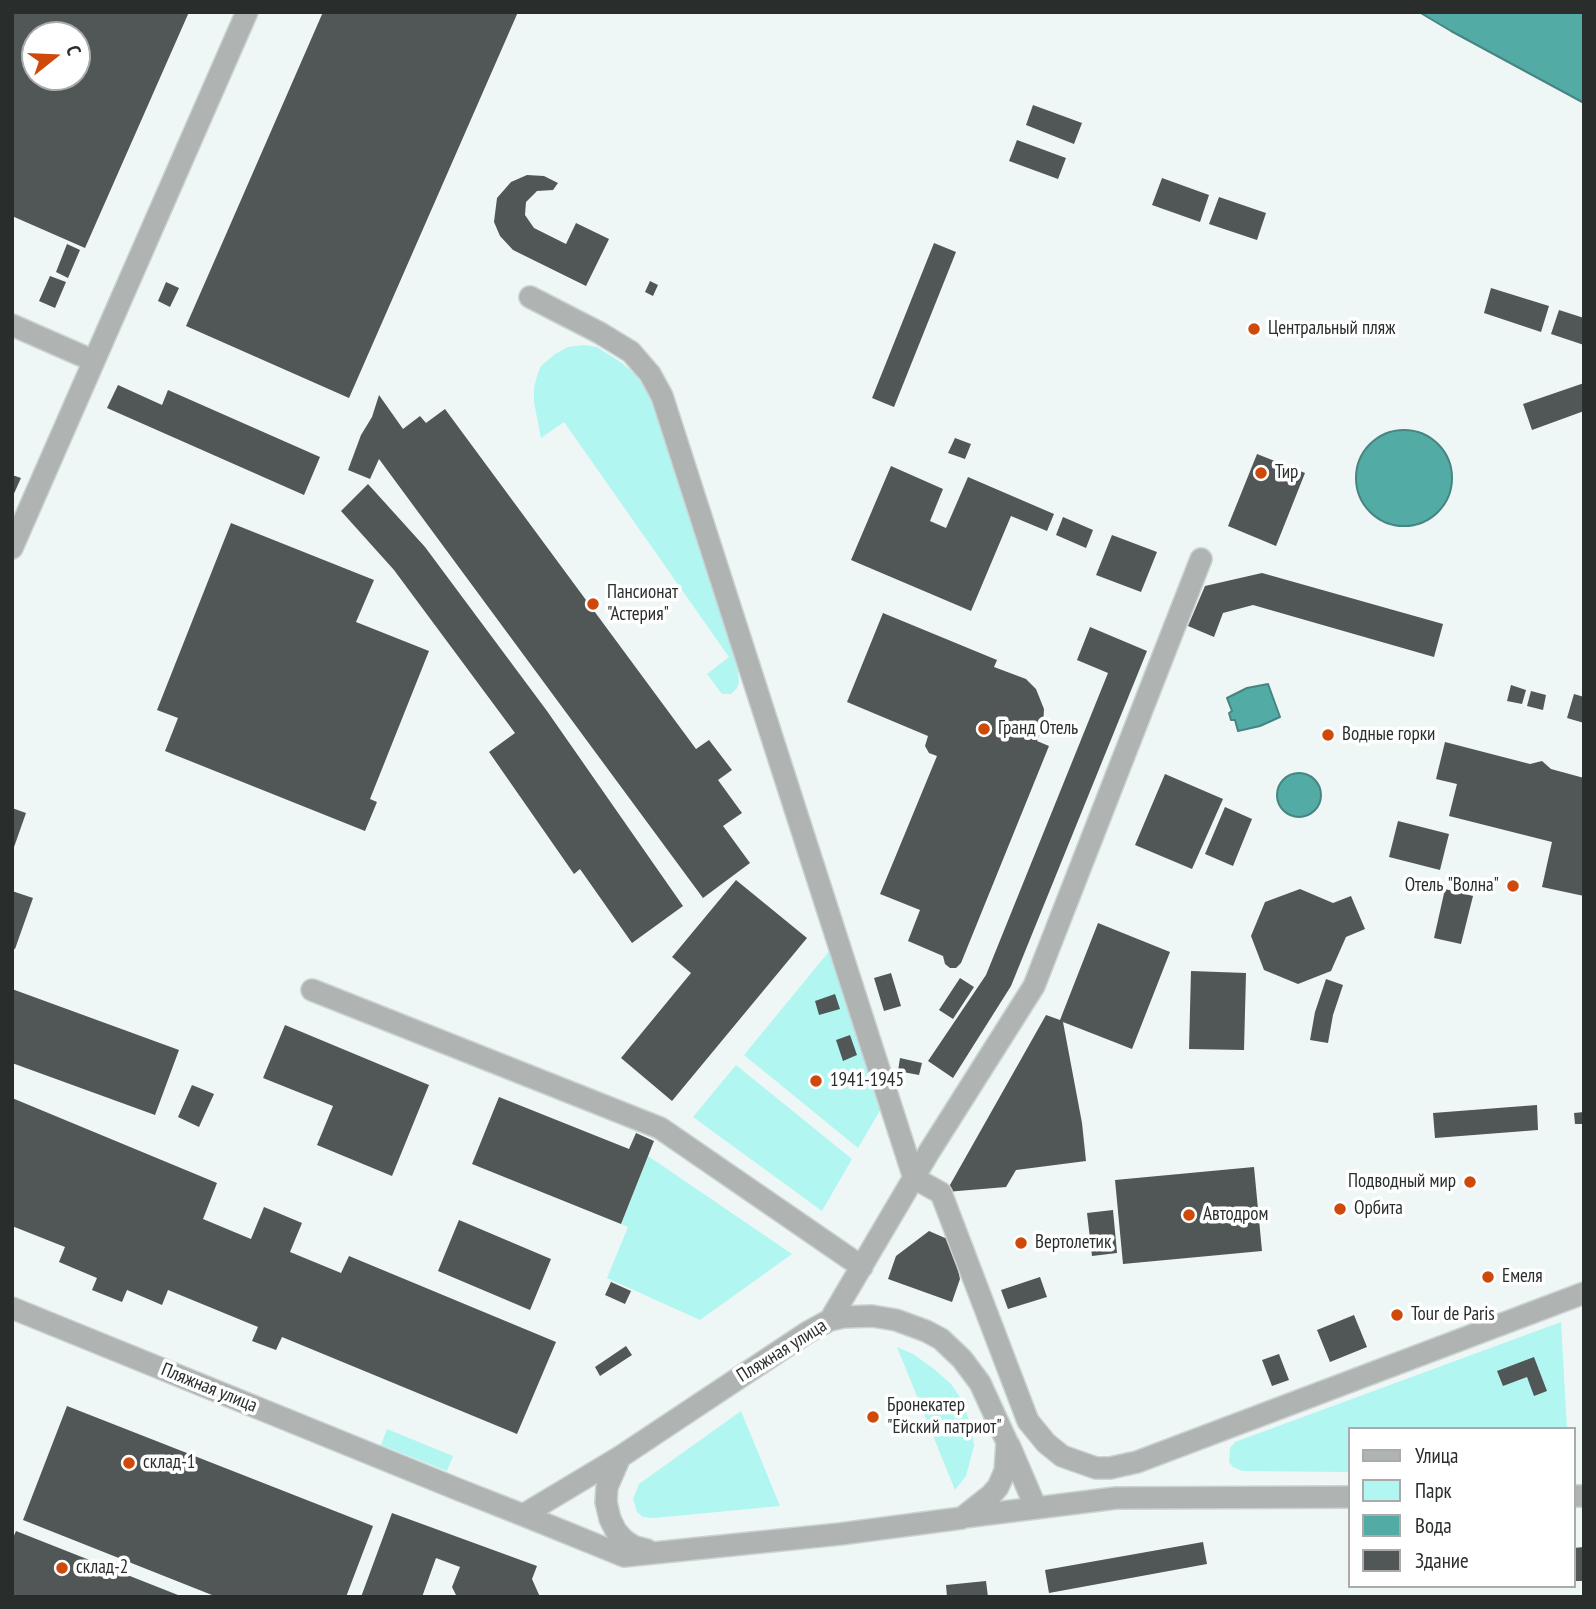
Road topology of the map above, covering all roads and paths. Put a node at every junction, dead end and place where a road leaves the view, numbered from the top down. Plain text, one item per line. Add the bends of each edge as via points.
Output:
1 (247, 12) edge
2 (530, 297) dead end
3 (12, 324) edge
4 (94, 361) junction
5 (12, 548) edge
6 (1201, 559) dead end
7 (312, 990) dead end
8 (914, 1178) junction
9 (862, 1267) junction
10 (1584, 1293) edge
11 (12, 1308) edge
12 (830, 1320) junction
13 (1007, 1441) junction
14 (620, 1457) junction
15 (1348, 1497) edge
16 (1036, 1508) junction
17 (523, 1515) junction
18 (962, 1518) junction
19 (659, 1552) junction

1 - 4 street
2 - 8 street via 631,352 662,396
3 - 4 street
4 - 5 street
6 - 8 street via 1034,986
7 - 9 street via 660,1128
8 - 9 street
8 - 10 street via 941,1193 1028,1421 1062,1457 1096,1468 1138,1462
9 - 12 street
11 - 17 street, Пляжная улица
12 - 13 street, Пляжная улица via 872,1316 917,1327 941,1339 980,1383
12 - 14 street, Пляжная улица
13 - 16 street, Пляжная улица
13 - 18 street via 1005,1471 998,1487
14 - 17 street, Пляжная улица
14 - 19 street via 607,1487 610,1519 624,1541
15 - 16 street, Пляжная улица via 1116,1498
16 - 18 street, Пляжная улица
17 - 19 street, Пляжная улица via 624,1556
18 - 19 street, Пляжная улица

